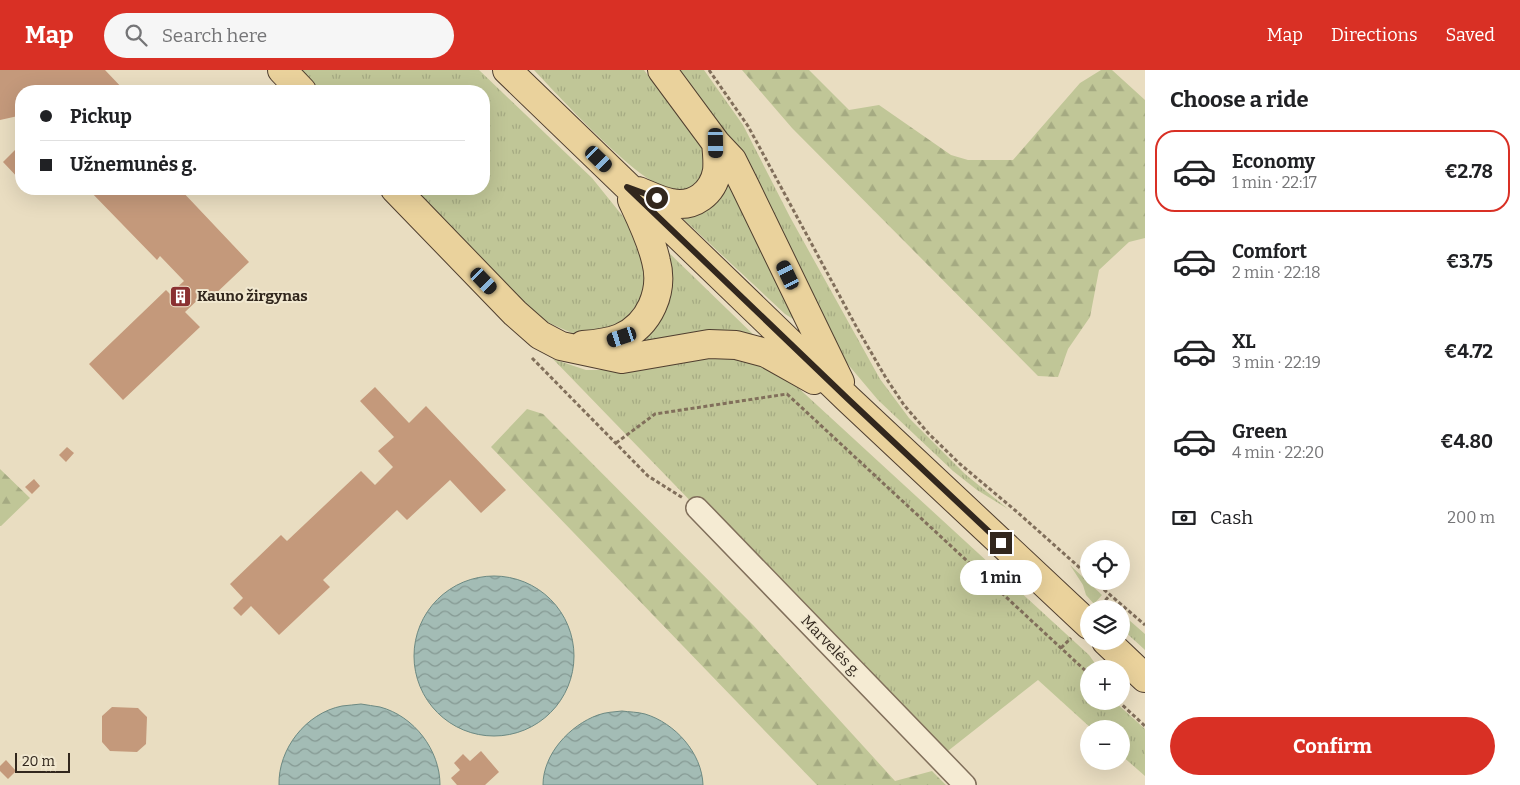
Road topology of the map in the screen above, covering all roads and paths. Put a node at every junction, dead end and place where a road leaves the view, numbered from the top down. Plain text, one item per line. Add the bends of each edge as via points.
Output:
1 (282, 70) edge
2 (508, 70) edge
3 (662, 70) edge
4 (709, 70) edge
5 (296, 85) edge
6 (716, 143) junction
7 (627, 187) junction
8 (401, 195) edge
9 (561, 346) junction
10 (848, 399) junction
11 (616, 443) dead end
12 (697, 508) dead end
13 (1080, 568) edge
14 (1104, 590) edge
15 (1110, 595) junction
16 (1105, 600) edge
17 (1080, 617) edge
18 (1145, 625) edge
19 (1115, 650) edge
20 (1080, 666) edge
21 (1145, 678) edge
22 (1128, 710) edge
23 (1145, 726) edge
24 (965, 785) edge

1 - 5 main road
2 - 7 main road
3 - 6 main road
4 - 13 path via 748,126 857,328 904,405 960,464
6 - 7 main road via 717,170 713,184 691,203 672,203
6 - 10 main road via 732,160
7 - 9 main road via 657,261 658,294 638,326 622,337 602,344
7 - 10 main road
8 - 9 main road via 515,313
9 - 10 main road via 622,359 709,344 736,345 766,353
10 - 17 main road
11 - 20 path via 655,414 787,394
12 - 24 street, Marvelės g.
14 - 15 path
15 - 16 path
15 - 18 path
19 - 21 main road
22 - 23 path

